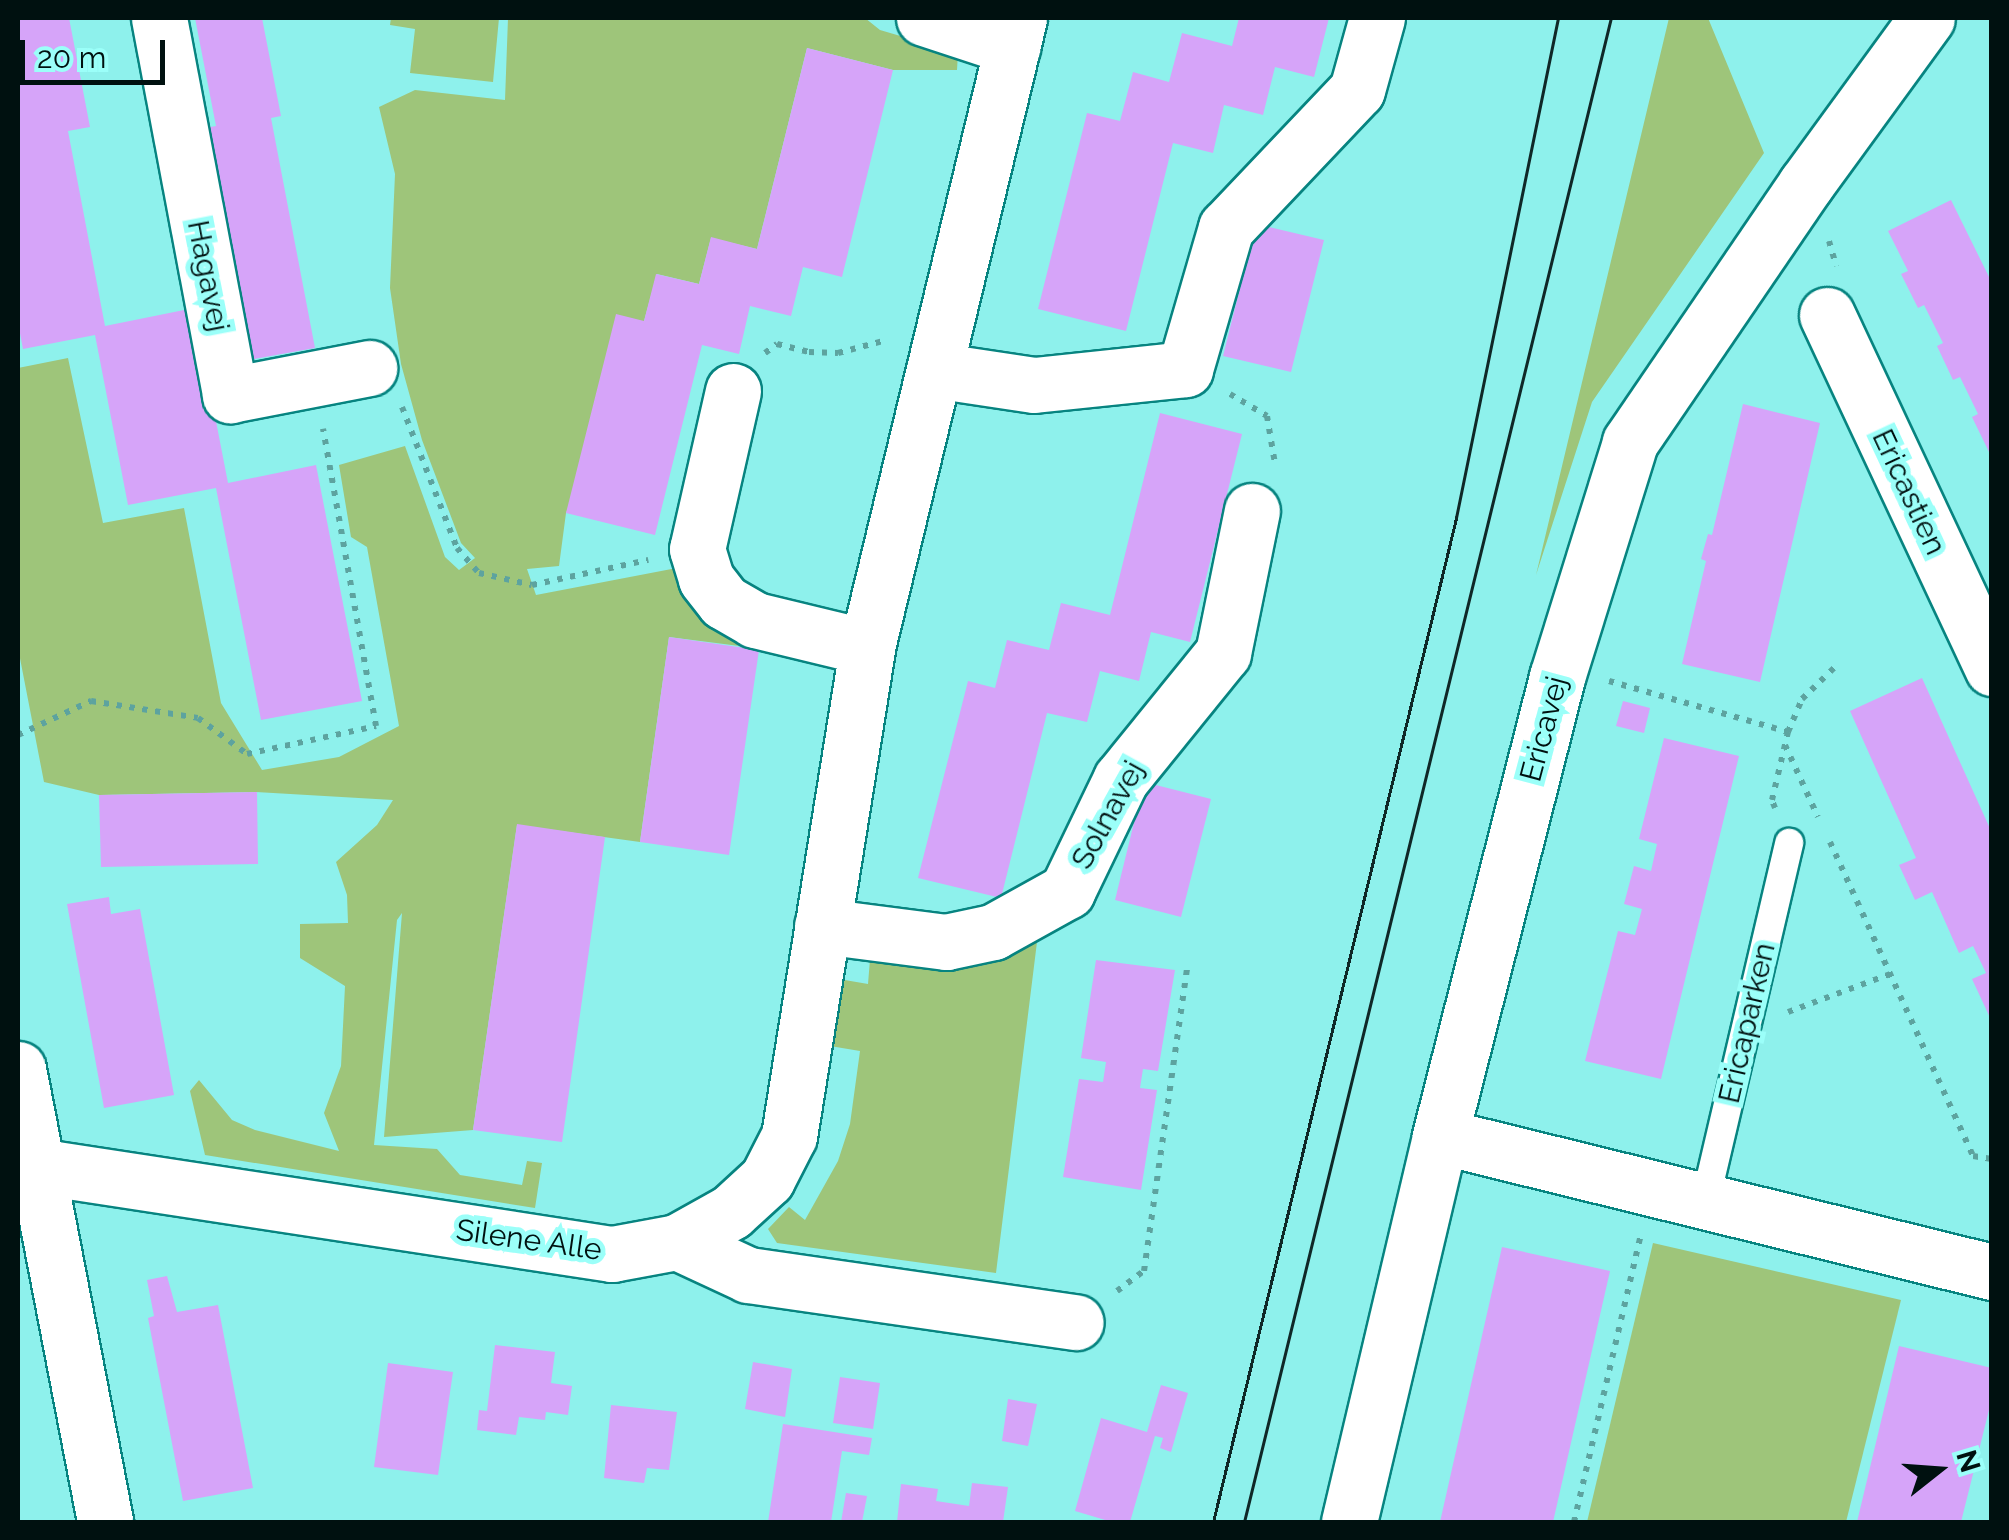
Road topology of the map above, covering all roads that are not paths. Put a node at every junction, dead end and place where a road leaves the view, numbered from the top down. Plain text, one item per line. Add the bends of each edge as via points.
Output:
1 (160, 18) edge
2 (924, 18) edge
3 (1377, 18) edge
4 (1927, 18) edge
5 (1015, 32) edge
6 (1827, 315) dead end
7 (938, 351) junction
8 (369, 368) road end
9 (733, 391) road end
10 (1252, 511) road end
11 (867, 647) junction
12 (1992, 668) edge
13 (1789, 843) road end
14 (822, 926) junction
15 (18, 1069) edge
16 (1440, 1136) junction
17 (36, 1166) junction
18 (1705, 1202) junction
19 (677, 1242) junction
20 (1992, 1272) edge
21 (1076, 1322) road end
22 (105, 1522) edge
23 (1348, 1522) edge

1 - 8 street, Hagavej via 230,395
2 - 5 street
3 - 7 street via 1357,90 1226,228 1185,369 1034,385
4 - 16 street, Ericavej via 1630,442 1560,667
5 - 7 street
6 - 12 street, Ericastien
7 - 11 street
9 - 11 street via 697,549 706,580 724,602 755,620
10 - 14 street, Solnavej via 1223,653 1121,779 1067,891 993,932 946,942
11 - 14 street
13 - 18 lane, Ericaparken
14 - 19 street via 789,1136 768,1179 731,1212
15 - 17 street
16 - 18 street
16 - 23 street, Ericavej
17 - 19 street, Silene Alle via 612,1254
17 - 22 street
18 - 20 street
19 - 21 street via 748,1275

